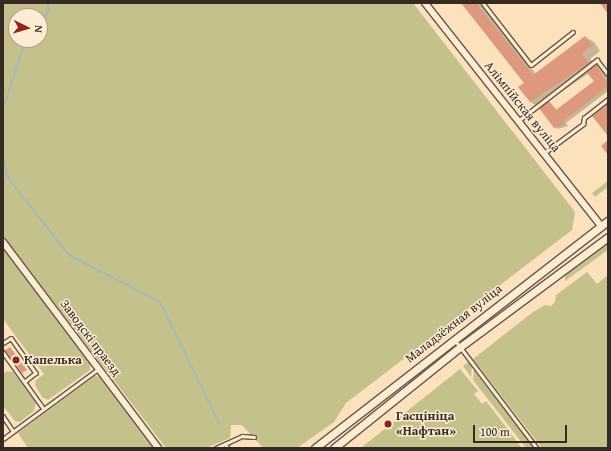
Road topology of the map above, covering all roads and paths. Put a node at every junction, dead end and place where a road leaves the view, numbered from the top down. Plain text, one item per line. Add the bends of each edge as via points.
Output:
1 (425, 3) edge
2 (483, 3) edge
3 (573, 32) dead end
4 (608, 74) edge
5 (608, 99) edge
6 (518, 121) junction
7 (544, 153) junction
8 (608, 221) edge
9 (601, 226) junction
10 (608, 236) edge
11 (3, 242) edge
12 (454, 338) junction
13 (3, 343) edge
14 (460, 347) junction
15 (3, 352) edge
16 (100, 368) junction
17 (24, 382) junction
18 (44, 409) junction
19 (3, 416) edge
20 (13, 431) junction
21 (254, 437) dead end
22 (3, 439) edge
23 (225, 444) junction
24 (158, 448) edge
25 (216, 448) edge
26 (228, 448) edge
27 (315, 448) edge
28 (334, 448) edge
29 (537, 448) edge

1 - 6 street, Алімпійская вуліца
2 - 3 lane via 531,65
4 - 6 lane via 597,60
5 - 7 lane via 584,118 582,124
6 - 7 street, Алімпійская вуліца
7 - 9 street, Алімпійская вуліца
8 - 9 main road, Маладзёжная вуліца
9 - 10 main road
9 - 12 main road, Маладзёжная вуліца
10 - 14 main road, Маладзёжная вуліца
11 - 16 street, Заводскі праезд
12 - 14 lane
12 - 27 main road, Маладзёжная вуліца
13 - 17 lane via 11,338 36,373
14 - 28 main road, Маладзёжная вуліца
14 - 29 lane
15 - 17 lane
16 - 18 lane
16 - 24 street, Заводскі праезд
17 - 18 lane
18 - 20 lane
19 - 20 lane
20 - 22 lane
21 - 23 lane via 242,436
23 - 25 lane
23 - 26 lane

